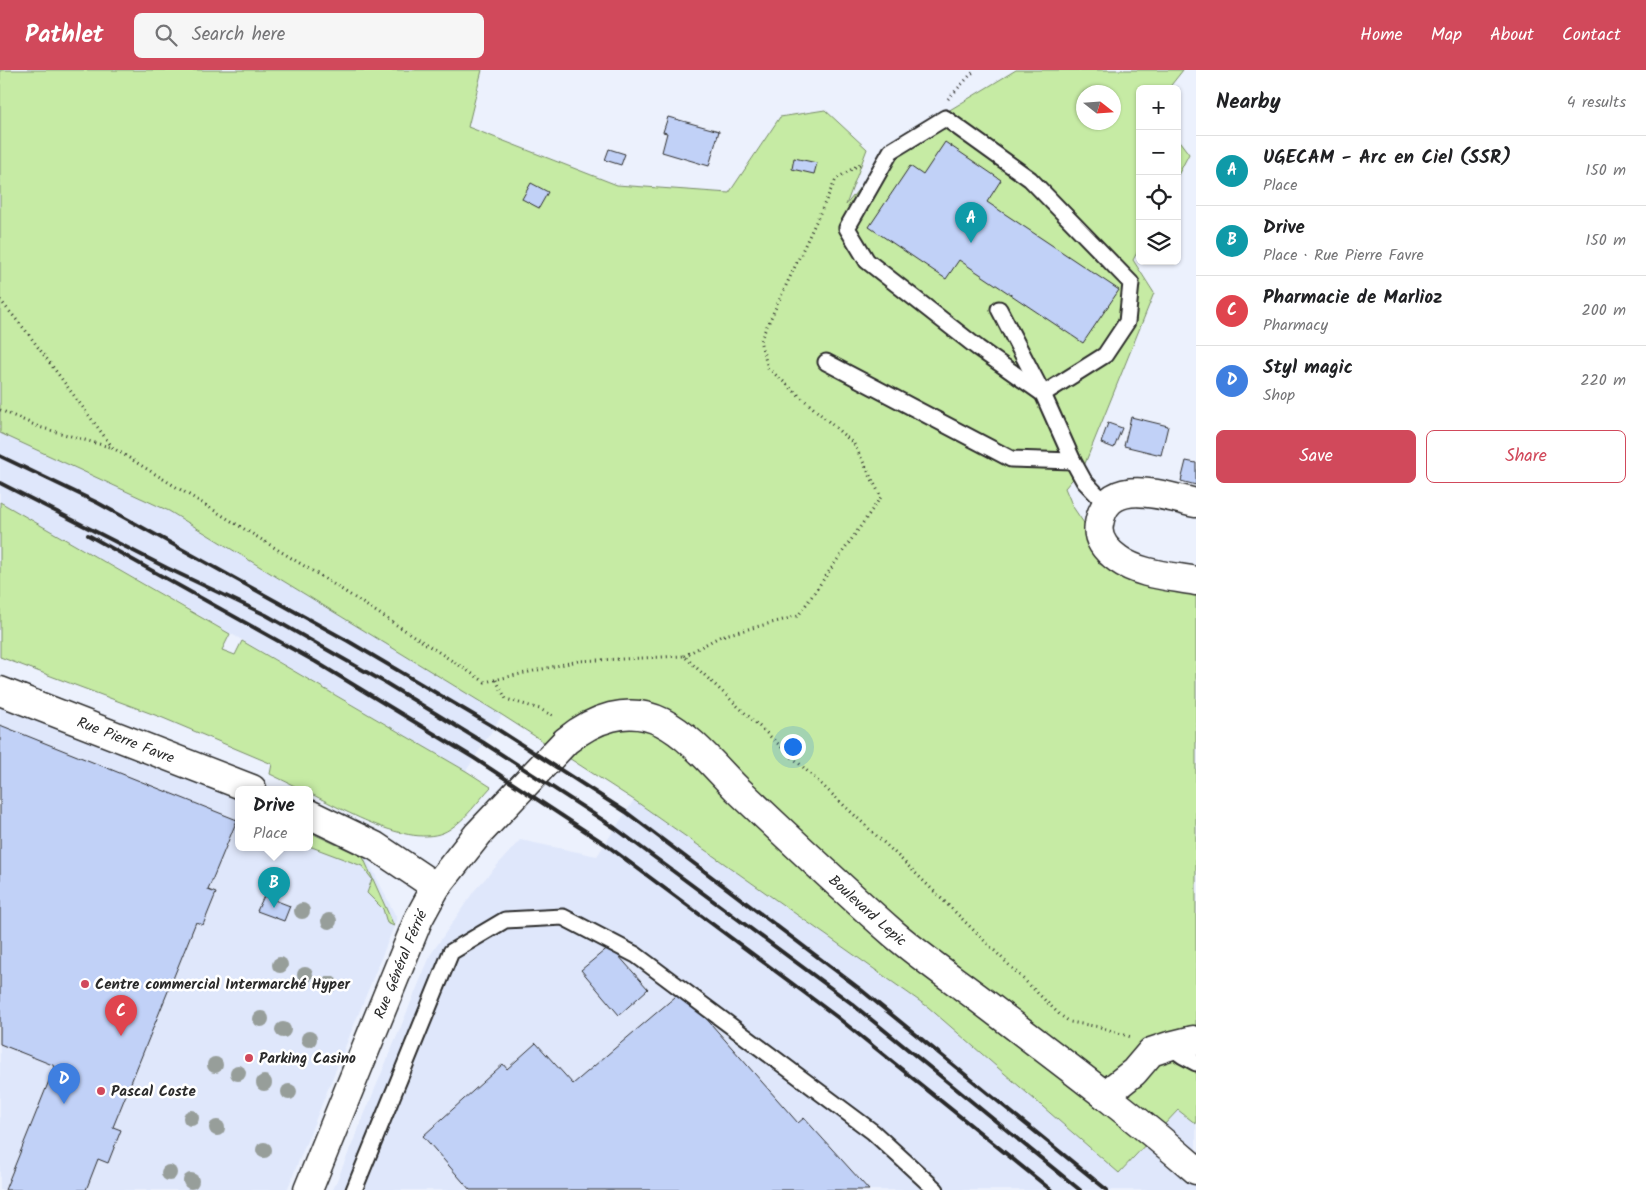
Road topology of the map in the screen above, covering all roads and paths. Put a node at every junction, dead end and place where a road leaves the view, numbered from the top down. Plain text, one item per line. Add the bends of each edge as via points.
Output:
1 (0, 300) edge
2 (999, 309) dead end
3 (826, 362) dead end
4 (1043, 394) junction
5 (0, 410) edge
6 (113, 448) junction
7 (1073, 461) junction
8 (1196, 503) edge
9 (1106, 504) junction
10 (1196, 581) edge
11 (496, 680) junction
12 (0, 691) edge
13 (580, 729) junction
14 (541, 767) joint
15 (244, 786) edge
16 (313, 816) edge
17 (436, 887) junction
18 (1196, 1041) edge
19 (1169, 1046) junction
20 (1196, 1063) edge
21 (1134, 1072) junction
22 (1106, 1095) junction
23 (1196, 1170) edge
24 (308, 1190) edge
25 (354, 1190) edge
26 (936, 1190) edge

1 - 6 path
2 - 4 lane
3 - 7 lane via 1011,459
4 - 4 lane via 867,261 847,228 891,151 944,118 1030,179 1131,283 1127,322 1105,356
4 - 7 lane
5 - 6 path via 39,427
6 - 11 path via 485,682
7 - 9 lane via 1084,482
8 - 9 main road via 1149,492 1134,492 1118,496
9 - 10 main road via 1098,530 1101,541 1119,560 1135,568
11 - 13 path via 506,699 540,709
11 - 21 path via 578,661 684,656 895,853 1060,1015 1070,1022 1100,1027 1137,1040
12 - 15 main road, Rue Pierre Favre
13 - 14 main road, Boulevard Lepic
13 - 22 main road, Boulevard Lepic via 598,720 623,714 650,717 674,729 896,935
14 - 17 main road, Rue Général Férrié via 486,826
16 - 17 main road via 375,846
17 - 24 main road, Rue Général Férrié via 420,918
18 - 19 main road
19 - 20 lane
19 - 21 main road via 1151,1052
21 - 22 main road
22 - 23 main road, Boulevard Lepic
25 - 26 lane via 451,952 504,920 563,917 636,955 873,1132

